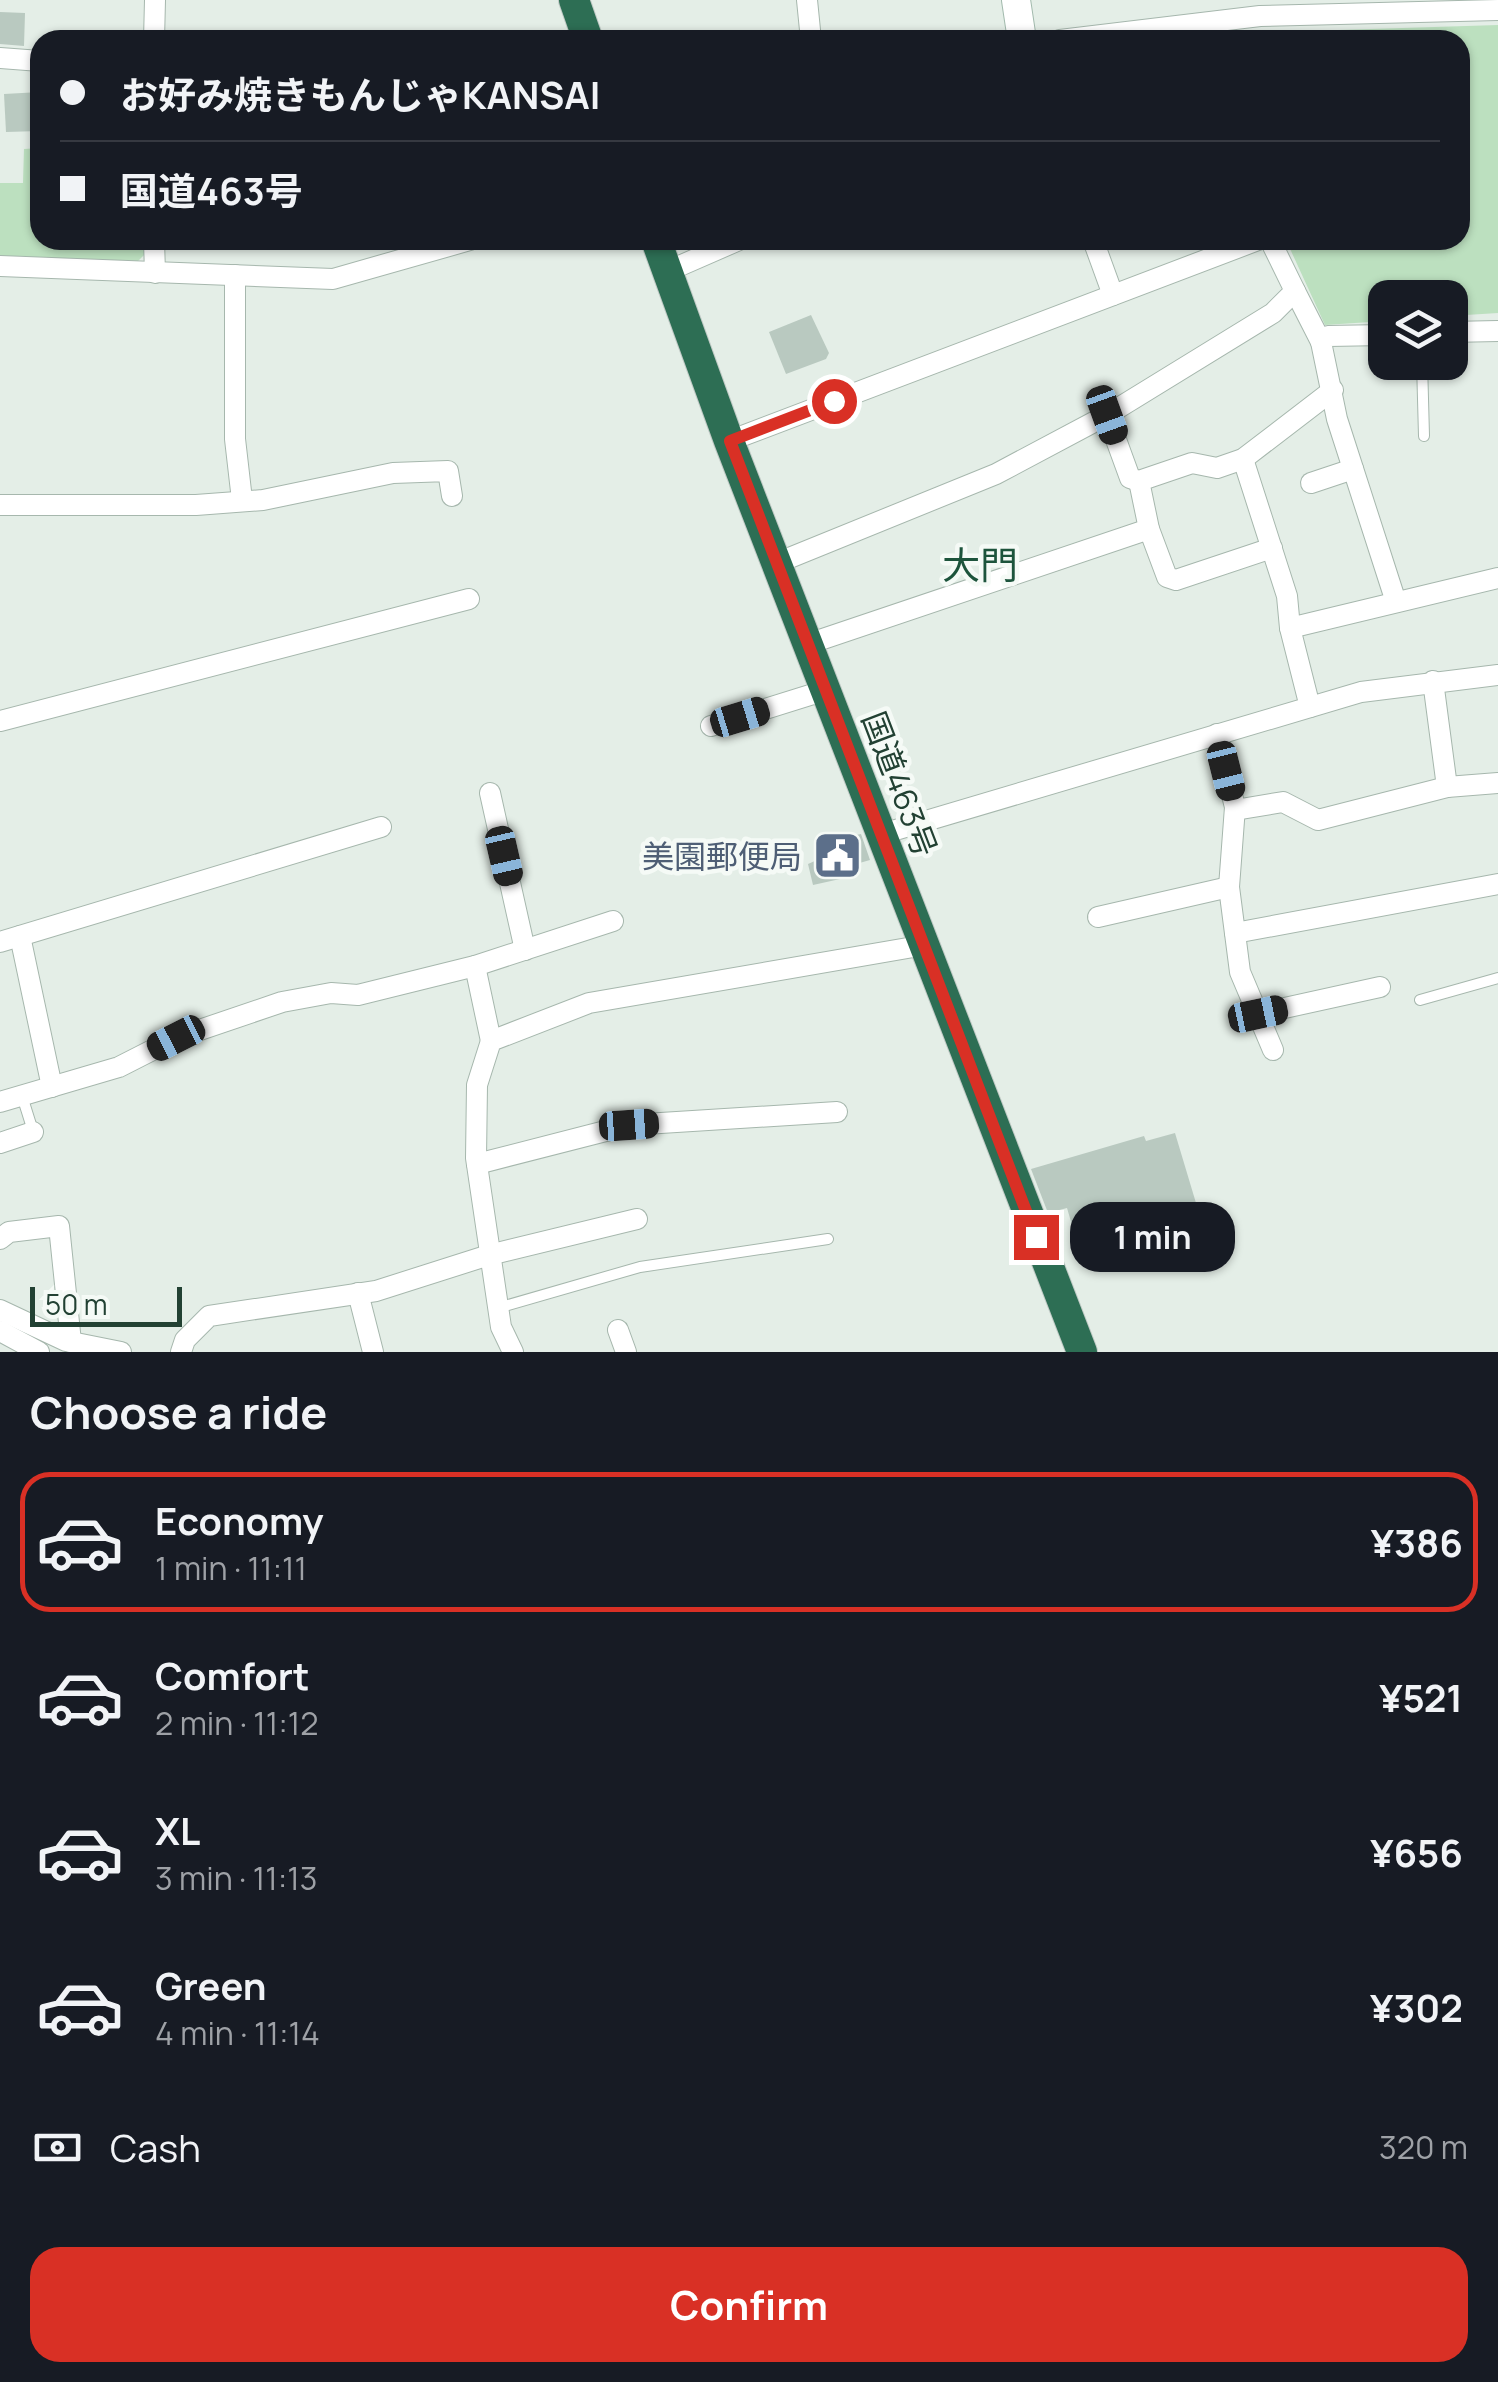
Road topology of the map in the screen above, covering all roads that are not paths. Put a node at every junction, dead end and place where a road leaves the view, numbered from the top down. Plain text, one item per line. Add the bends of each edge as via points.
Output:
1 (155, 0) edge
2 (574, 0) edge
3 (807, 0) edge
4 (1016, 0) edge
5 (1393, 6) edge
6 (1498, 10) edge
7 (1249, 11) edge
8 (154, 30) edge
9 (584, 30) edge
10 (811, 30) edge
11 (1020, 30) edge
12 (1125, 30) edge
13 (0, 58) edge
14 (30, 60) edge
15 (154, 250) edge
16 (435, 250) edge
17 (660, 250) edge
18 (716, 250) edge
19 (1097, 250) edge
20 (1232, 250) edge
21 (1275, 250) edge
22 (0, 266) edge
23 (668, 271) junction
24 (155, 273) junction
25 (235, 275) junction
26 (1295, 291) junction
27 (1113, 295) junction
28 (1498, 330) edge
29 (1468, 331) edge
30 (1368, 335) edge
31 (1321, 342) junction
32 (1422, 380) edge
33 (1333, 390) junction
34 (1107, 415) junction
35 (1424, 436) dead end
36 (730, 441) junction
37 (1243, 458) junction
38 (1353, 469) junction
39 (1139, 480) junction
40 (1311, 483) dead end
41 (452, 496) dead end
42 (242, 500) junction
43 (0, 505) edge
44 (1148, 529) junction
45 (1272, 548) junction
46 (777, 563) junction
47 (1498, 578) edge
48 (469, 599) dead end
49 (1396, 602) junction
50 (1290, 628) junction
51 (808, 644) junction
52 (1498, 675) edge
53 (1433, 681) junction
54 (826, 690) junction
55 (1310, 707) junction
56 (0, 721) edge
57 (712, 726) dead end
58 (1218, 734) junction
59 (1498, 783) edge
60 (1447, 787) junction
61 (490, 793) dead end
62 (1234, 810) junction
63 (381, 827) dead end
64 (882, 834) junction
65 (1498, 884) edge
66 (1229, 887) junction
67 (1098, 917) dead end
68 (614, 921) dead end
69 (1235, 933) junction
70 (10, 939) edge
71 (925, 945) junction
72 (525, 950) junction
73 (475, 966) junction
74 (1498, 978) edge
75 (1380, 987) dead end
76 (1420, 1000) dead end
77 (1258, 1014) junction
78 (491, 1041) junction
79 (1273, 1050) dead end
80 (52, 1087) junction
81 (22, 1096) junction
82 (0, 1102) edge
83 (837, 1112) dead end
84 (33, 1132) joint
85 (0, 1142) edge
86 (476, 1164) junction
87 (637, 1218) dead end
88 (0, 1239) edge
89 (828, 1239) dead end
90 (488, 1255) junction
91 (358, 1294) junction
92 (498, 1308) junction
93 (0, 1310) edge
94 (618, 1330) dead end
95 (0, 1331) edge
96 (72, 1342) junction
97 (40, 1352) edge
98 (121, 1352) edge
99 (180, 1352) edge
100 (373, 1352) edge
101 (513, 1352) edge
102 (626, 1352) edge
103 (1082, 1352) edge

1 - 8 street
2 - 9 highway
3 - 10 street
4 - 11 street
5 - 6 street
5 - 7 street
7 - 12 street
13 - 14 street
15 - 24 street
16 - 25 street via 333,279
17 - 23 highway, 国道463号
18 - 23 street
19 - 27 street
20 - 27 street
21 - 26 street
22 - 24 street
23 - 36 highway, 国道463号
24 - 25 street
25 - 42 street via 235,439
26 - 31 street
26 - 34 street via 1272,313
27 - 36 street
28 - 29 street
30 - 31 street
31 - 33 street
32 - 35 lane
33 - 37 street
33 - 38 street
34 - 39 street via 1130,478
34 - 46 street via 972,486
36 - 46 highway, 国道463号
37 - 39 street via 1217,468 1192,463
37 - 45 street
38 - 40 street
38 - 49 street
39 - 44 street
41 - 42 street via 448,471 393,473
42 - 43 street
44 - 45 street via 1167,577 1176,580
44 - 51 street
45 - 50 street
46 - 51 highway, 国道463号
47 - 49 street
48 - 56 street
49 - 50 street
50 - 55 street
51 - 54 highway, 国道463号
52 - 53 street
53 - 55 street
53 - 60 street
54 - 57 street
54 - 64 highway, 国道463号
55 - 58 street
58 - 62 street
58 - 64 street
59 - 60 street
60 - 62 street via 1318,820 1283,802
61 - 72 street
62 - 66 street
63 - 70 street
64 - 71 highway, 国道463号
65 - 69 street
66 - 67 street
66 - 69 street
68 - 72 street
69 - 77 street via 1243,984
70 - 80 street
71 - 78 street via 589,1004
71 - 103 highway, 国道463号
72 - 73 street
73 - 78 street
73 - 80 street via 358,995 282,1002
74 - 76 lane
75 - 77 street
77 - 79 street
78 - 86 street via 477,1085
80 - 81 street
81 - 82 street
81 - 84 lane
83 - 86 street via 629,1125
84 - 85 street
86 - 90 street
87 - 90 street
88 - 96 street via 59,1226
89 - 92 lane via 640,1267
90 - 91 street
90 - 92 street
91 - 99 street via 208,1316
91 - 100 street
92 - 101 street
93 - 96 street
94 - 102 street
95 - 97 street
96 - 98 street

